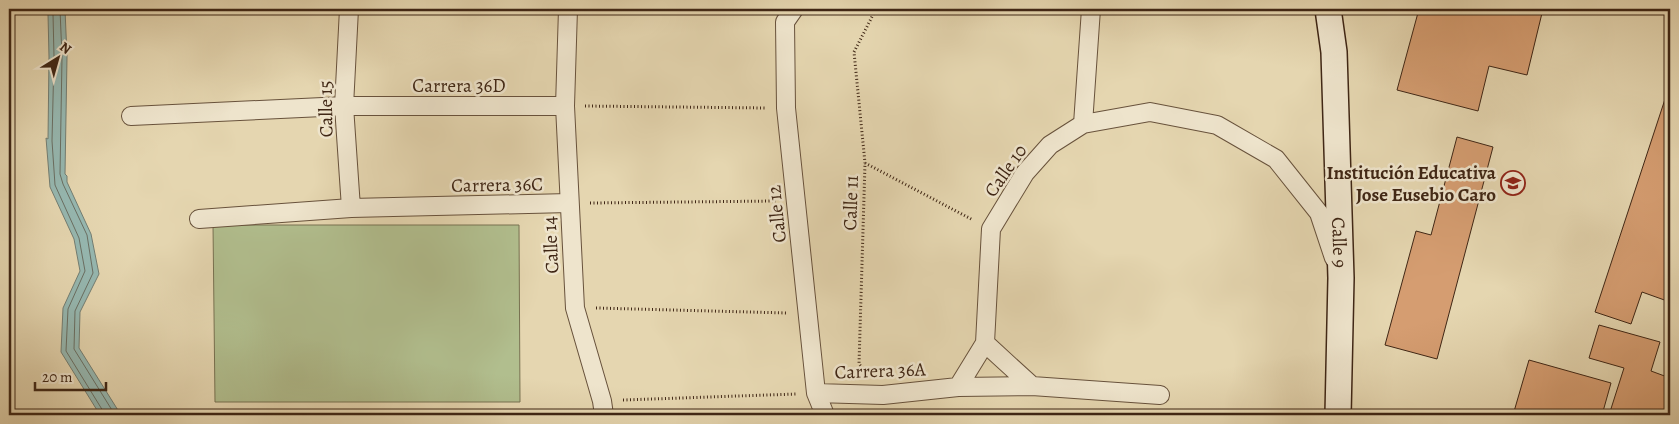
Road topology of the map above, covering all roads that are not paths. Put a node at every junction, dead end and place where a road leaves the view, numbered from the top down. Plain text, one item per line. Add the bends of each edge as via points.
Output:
1 (349, 9) edge
2 (568, 9) edge
3 (794, 9) edge
4 (1091, 9) edge
5 (1331, 13) edge
6 (344, 106) junction
7 (565, 106) junction
8 (131, 116) dead end
9 (1083, 124) junction
10 (569, 203) junction
11 (351, 208) junction
12 (199, 219) dead end
13 (1341, 278) junction
14 (985, 343) junction
15 (1032, 386) junction
16 (958, 387) junction
17 (816, 394) junction
18 (1160, 395) dead end
19 (603, 408) edge
20 (825, 415) edge
21 (1338, 415) edge

1 - 6 street, Calle 15
2 - 7 street, Calle 14
3 - 17 street, Calle 12 via 785,22 786,108
4 - 9 street
5 - 13 street, Calle 9
6 - 7 street, Carrera 36D
6 - 8 street, Carrera 36D
6 - 11 street, Calle 15
7 - 10 street, Calle 14
9 - 13 street via 1150,112 1217,125 1268,154 1276,159 1319,213
9 - 14 street, Calle 10 via 1050,145 1025,173 991,229
10 - 11 street, Carrera 36C
10 - 19 street, Calle 14 via 575,308
11 - 12 street, Carrera 36C
13 - 21 street, Calle 9
14 - 15 street
14 - 16 street, Calle 10
15 - 16 street, Carrera 36A
15 - 18 street, Carrera 36A
16 - 17 street, Carrera 36A via 883,395
17 - 20 street, Calle 12

